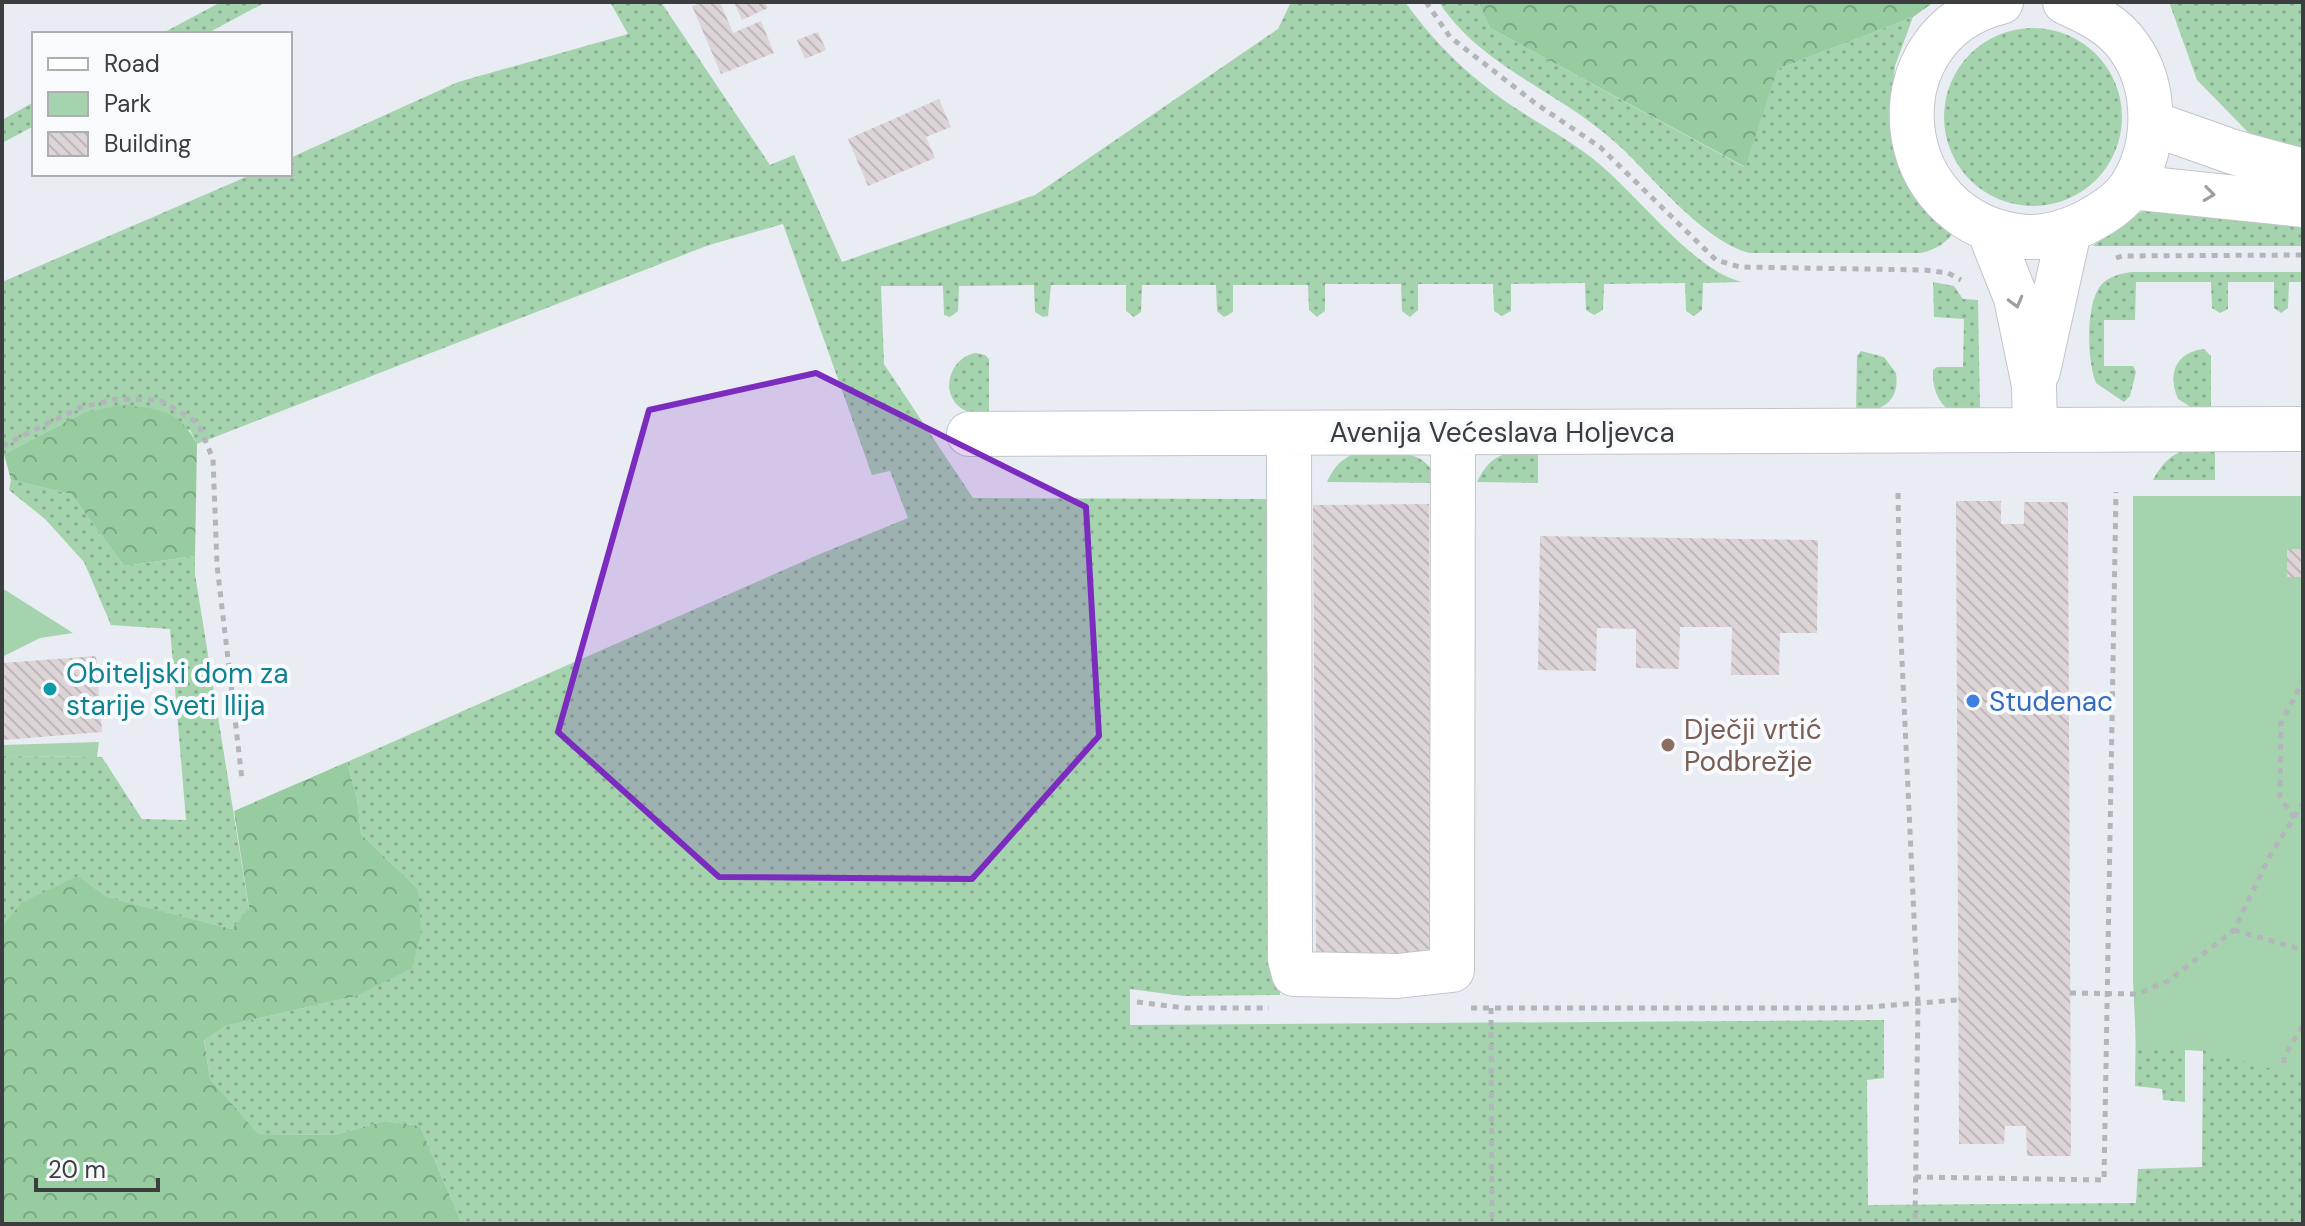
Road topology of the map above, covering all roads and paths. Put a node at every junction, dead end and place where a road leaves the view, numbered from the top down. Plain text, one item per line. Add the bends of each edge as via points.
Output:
1 (1426, 2) edge
2 (2001, 2) edge
3 (2065, 2) edge
4 (2151, 123) junction
5 (2303, 171) edge
6 (2131, 187) junction
7 (2303, 205) edge
8 (1989, 230) junction
9 (2069, 231) junction
10 (2303, 255) edge
11 (2111, 261) dead end
12 (1966, 286) dead end
13 (2034, 385) junction
14 (2303, 429) edge
15 (2035, 430) junction
16 (1453, 432) junction
17 (1289, 433) junction
18 (969, 434) dead end
19 (2, 446) edge
20 (2116, 492) dead end
21 (1898, 493) dead end
22 (2303, 681) edge
23 (242, 779) dead end
24 (2303, 803) edge
25 (2294, 818) junction
26 (2234, 930) junction
27 (2303, 950) edge
28 (2070, 993) dead end
29 (2107, 993) junction
30 (1958, 1000) dead end
31 (1137, 1002) dead end
32 (1918, 1003) junction
33 (1279, 1008) dead end
34 (1464, 1008) dead end
35 (1491, 1008) junction
36 (2303, 1025) edge
37 (2284, 1063) dead end
38 (1915, 1177) junction
39 (1492, 1224) edge
40 (1915, 1224) edge

1 - 12 path via 1450,37 1600,147 1716,260 1740,267 1925,270 1948,273
2 - 8 street via 1983,6 1949,29 1924,61 1912,100 1913,140 1927,178 1953,209
3 - 4 street via 2100,18 2129,46 2147,83
4 - 5 street
4 - 6 street via 2146,154
6 -> 7 street
6 - 9 street via 2105,212
8 - 9 street via 2029,237
8 -> 13 street via 2016,298
9 - 13 street
10 - 11 path via 2122,256
13 - 15 street
14 - 15 street, Avenija Većeslava Holjevca
15 - 16 street, Avenija Većeslava Holjevca
16 - 17 street, Avenija Većeslava Holjevca
16 - 17 street via 1452,970 1397,976 1294,974 1290,959
17 - 18 street, Avenija Većeslava Holjevca
19 - 23 path via 79,408 116,399 160,400 198,423 213,459 217,565
20 - 29 path
21 - 32 path
22 - 25 path via 2281,723 2280,797
24 - 25 path
25 - 26 path
26 - 27 path
26 - 29 path via 2168,981 2137,994
28 - 29 path
29 - 38 path via 2104,1180
30 - 32 path
31 - 33 path
32 - 35 path via 1856,1008
32 - 38 path
34 - 35 path
35 - 39 path
36 - 37 path
38 - 40 path

